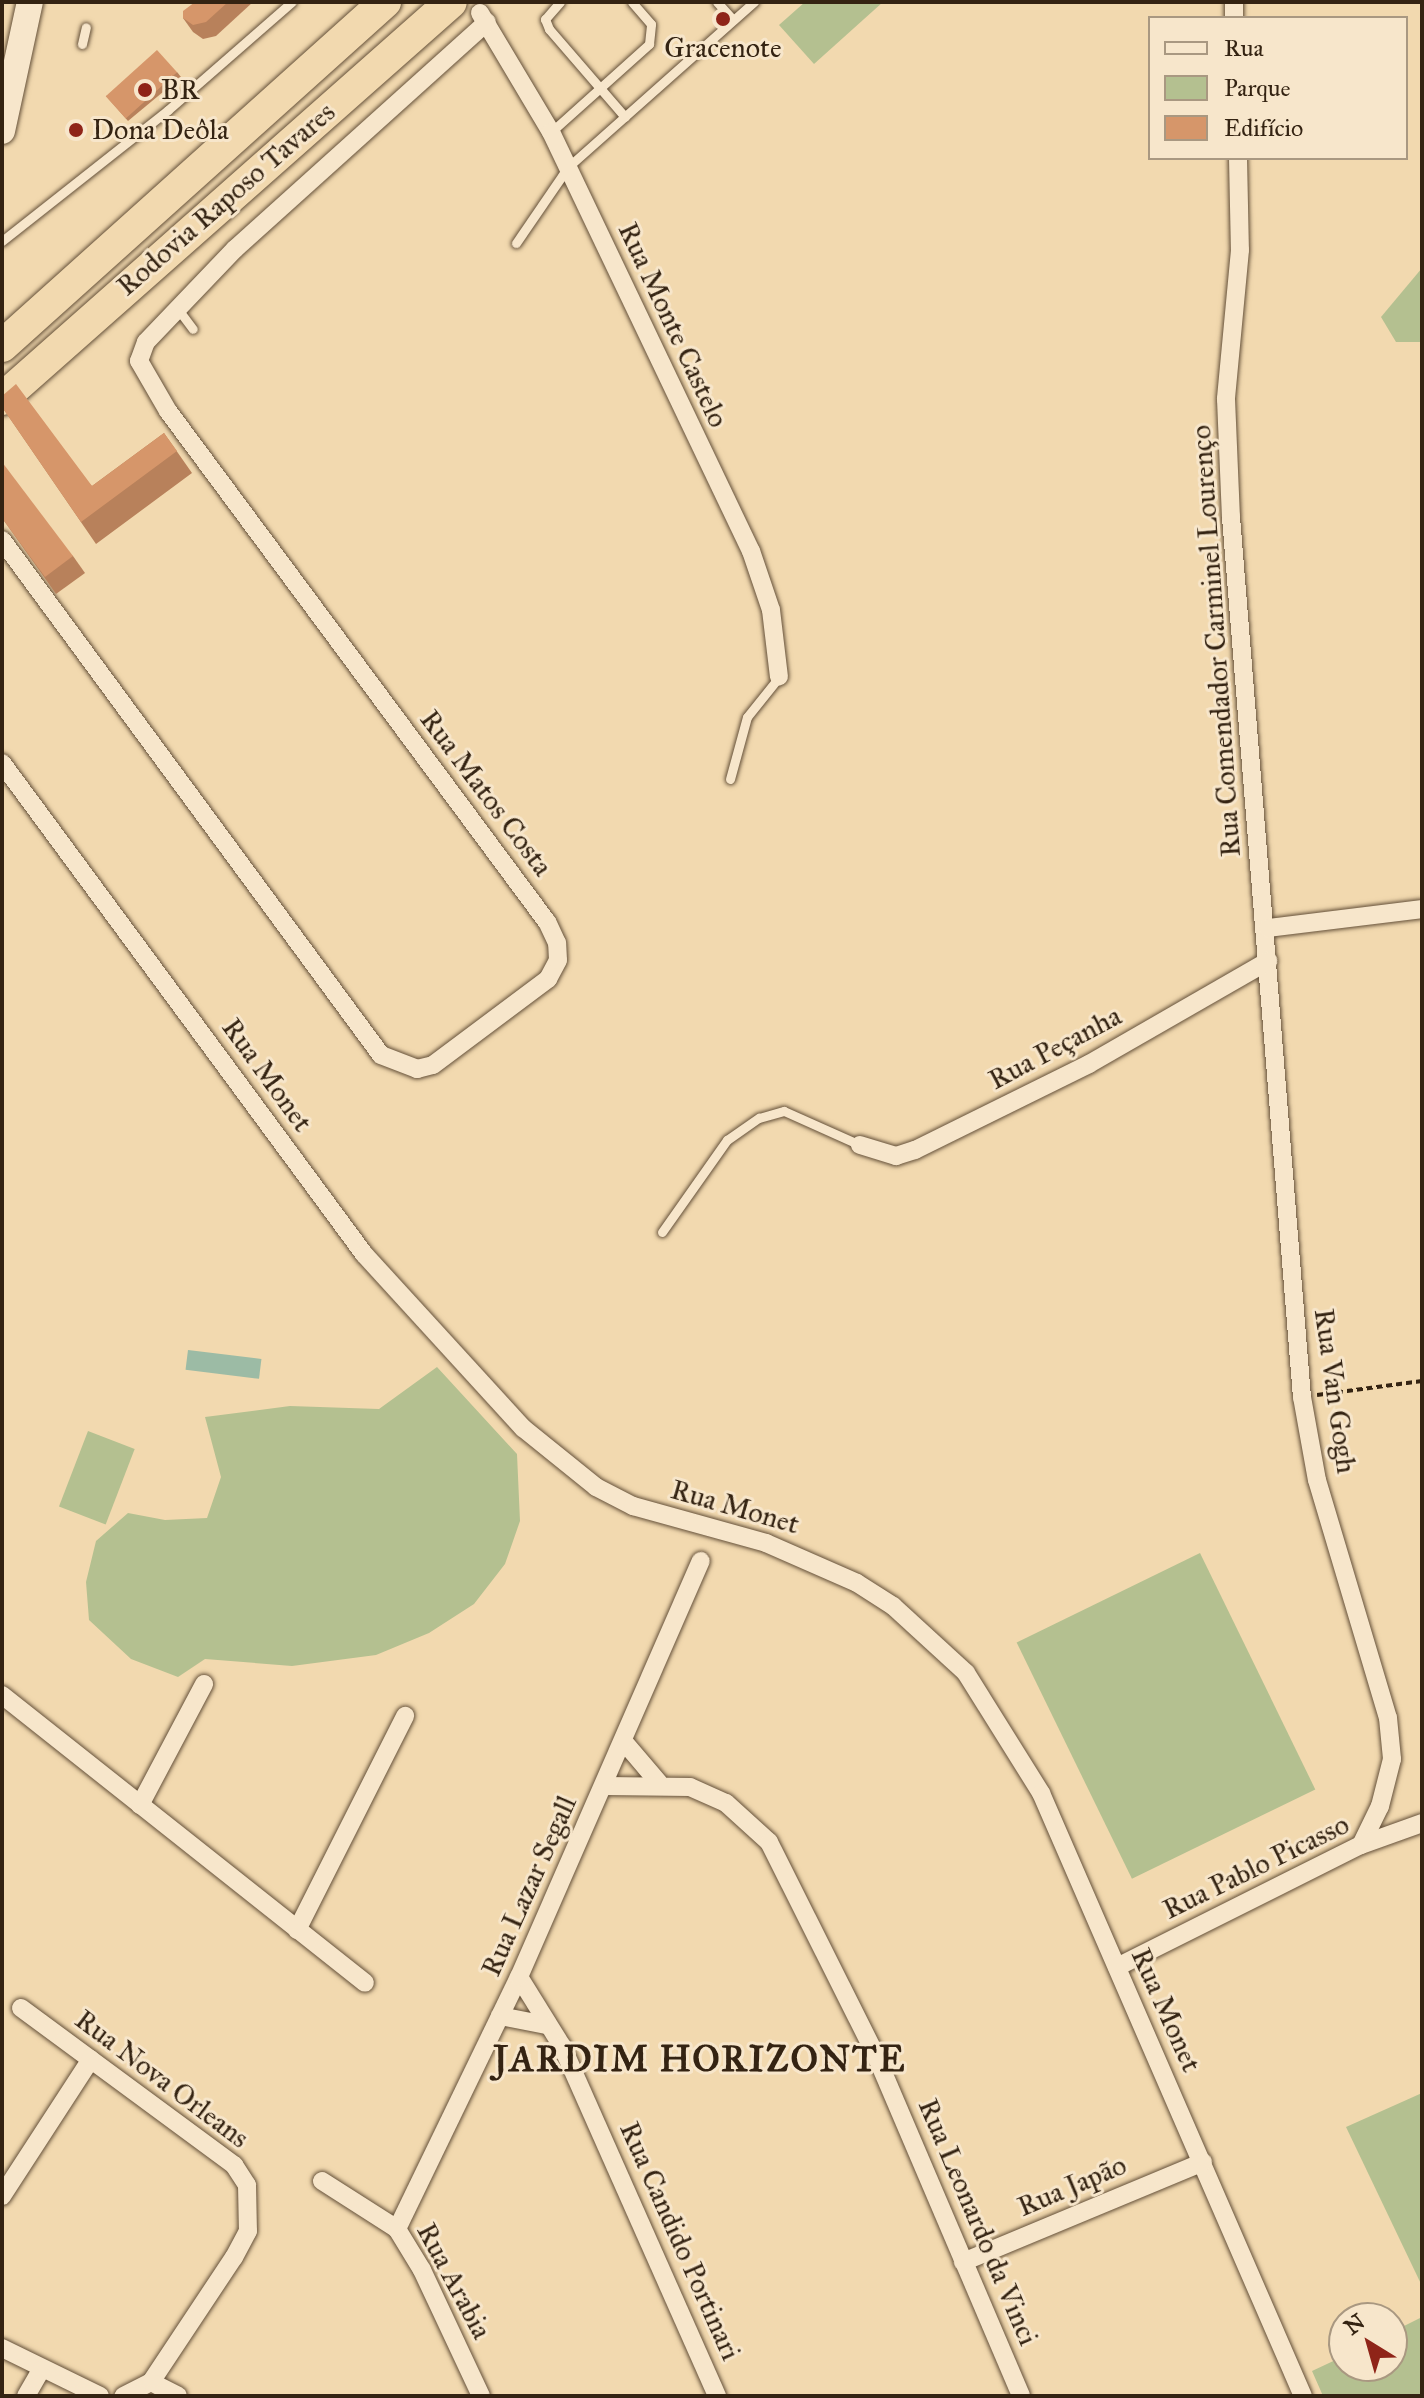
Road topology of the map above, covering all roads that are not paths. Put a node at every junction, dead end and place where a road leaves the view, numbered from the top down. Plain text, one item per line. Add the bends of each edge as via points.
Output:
1 (30, 2) edge
2 (292, 2) edge
3 (385, 2) edge
4 (560, 2) edge
5 (632, 2) edge
6 (717, 2) edge
7 (754, 2) edge
8 (468, 10) edge
9 (733, 20) junction
10 (86, 27) dead end
11 (82, 44) dead end
12 (601, 89) junction
13 (625, 117) junction
14 (2, 131) edge
15 (551, 132) junction
16 (1238, 160) edge
17 (568, 167) junction
18 (2, 241) edge
19 (516, 243) dead end
20 (177, 308) junction
21 (193, 329) dead end
22 (2, 346) edge
23 (2, 399) edge
24 (2, 540) edge
25 (779, 677) joint
26 (2, 763) edge
27 (730, 779) dead end
28 (1422, 909) edge
29 (1268, 928) junction
30 (1268, 961) junction
31 (860, 1145) joint
32 (662, 1232) dead end
33 (701, 1561) dead end
34 (204, 1684) dead end
35 (2, 1695) edge
36 (405, 1716) dead end
37 (625, 1743) junction
38 (659, 1783) junction
39 (605, 1786) junction
40 (140, 1805) junction
41 (1422, 1823) edge
42 (1361, 1845) junction
43 (297, 1930) junction
44 (1117, 1967) junction
45 (519, 1977) junction
46 (365, 1983) dead end
47 (21, 2008) dead end
48 (500, 2016) junction
49 (546, 2025) junction
50 (91, 2059) junction
51 (1203, 2162) junction
52 (322, 2181) dead end
53 (2, 2196) edge
54 (397, 2229) junction
55 (963, 2262) junction
56 (2, 2348) edge
57 (41, 2370) junction
58 (151, 2382) junction
59 (26, 2396) edge
60 (100, 2396) edge
61 (123, 2396) edge
62 (178, 2396) edge
63 (481, 2396) edge
64 (717, 2396) edge
65 (1021, 2396) edge
66 (1303, 2396) edge

1 - 14 main road
2 - 18 lane via 168,110
3 - 22 highway, Rodovia Raposo Tavares
4 - 12 lane via 545,19 549,29
5 - 12 lane via 654,35
6 - 9 lane
7 - 9 lane
8 - 15 street, Rua Monte Castelo
8 - 20 street, Rua Matos Costa via 324,167
8 - 23 highway, Rodovia Raposo Tavares
9 - 13 lane
10 - 11 lane
12 - 13 lane
12 - 15 lane
13 - 17 lane
15 - 17 street, Rua Monte Castelo
16 - 29 street, Rua Comendador Carminel Lourenço via 1240,250 1226,399 1238,632
17 - 19 lane
17 - 25 street, Rua Monte Castelo via 751,551 771,610
20 - 21 lane
20 - 24 street, Rua Matos Costa via 146,342 139,361 144,375 547,922 558,960 548,979 433,1065 417,1069 381,1055
25 - 27 lane via 747,717
26 - 44 street, Rua Monet via 364,1254 523,1428 596,1487 633,1506 766,1543 857,1583 949,1654 986,1702 1041,1793
28 - 29 street
29 - 30 street, Rua Van Gogh
30 - 31 street, Rua Peçanha via 1089,1064 915,1150 896,1156
30 - 42 street, Rua Van Gogh via 1302,1397 1317,1480 1388,1718 1392,1759 1380,1806
31 - 32 lane via 784,1111 759,1118 727,1140
33 - 37 street, Rua Lazar Segall
34 - 40 street
35 - 40 street
36 - 43 street
37 - 38 street
37 - 39 street, Rua Lazar Segall
38 - 39 street, Rua Leonardo da Vinci
38 - 55 street, Rua Leonardo da Vinci via 690,1787 726,1803 769,1842 877,2058
39 - 45 street, Rua Lazar Segall
40 - 43 street
41 - 42 street, Rua Pablo Picasso
42 - 44 street, Rua Pablo Picasso
43 - 46 street
44 - 51 street, Rua Monet
45 - 48 street, Rua Lazar Segall
45 - 49 street, Rua Candido Portinari
47 - 50 street, Rua Nova Orleans
48 - 49 street
48 - 54 street, Rua Lazar Segall
49 - 64 street, Rua Candido Portinari via 562,2046 639,2212
50 - 53 street
50 - 58 street, Rua Nova Orleans via 234,2165 247,2185 248,2231
51 - 55 street, Rua Japão
51 - 66 street, Rua Monet
52 - 54 street, Rua Arabia
54 - 63 street, Rua Arabia
55 - 65 street, Rua Leonardo da Vinci
56 - 57 street
57 - 59 street
57 - 60 street
58 - 61 street
58 - 62 street

